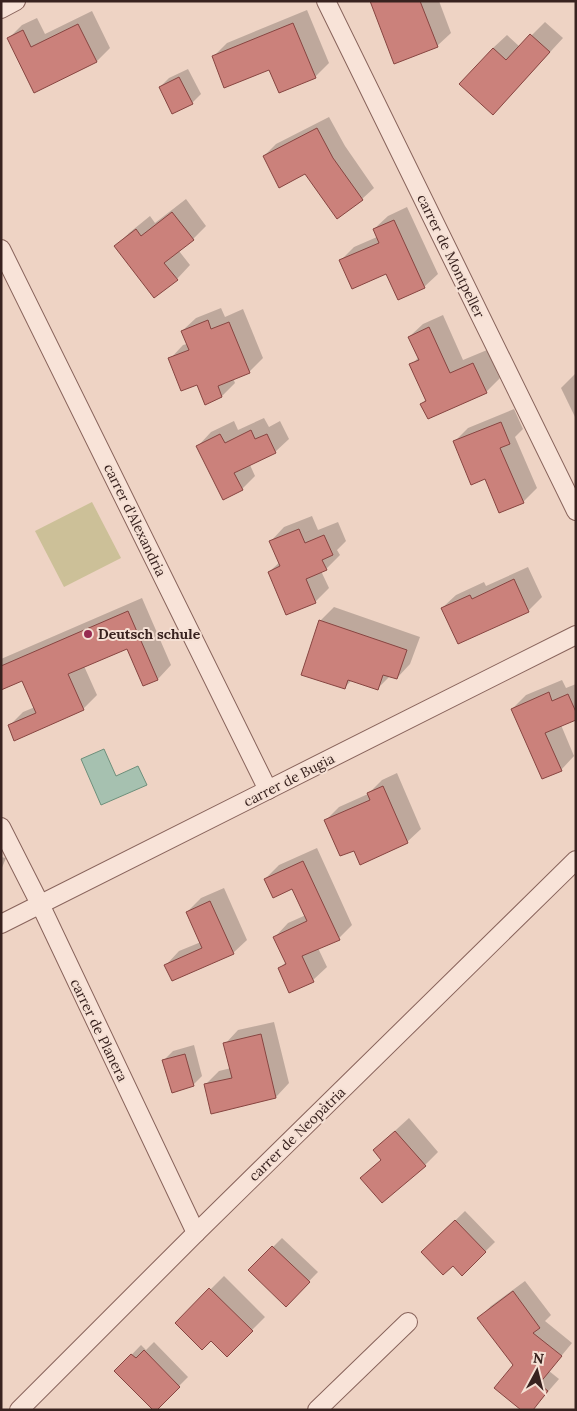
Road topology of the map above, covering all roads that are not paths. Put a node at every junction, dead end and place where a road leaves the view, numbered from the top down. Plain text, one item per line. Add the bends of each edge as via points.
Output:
1 (16, 1) edge
2 (326, 1) edge
3 (1, 9) edge
4 (1, 249) edge
5 (576, 511) edge
6 (576, 635) edge
7 (268, 790) junction
8 (1, 827) edge
9 (576, 860) edge
10 (40, 904) junction
11 (1, 924) edge
12 (196, 1233) junction
13 (408, 1322) dead end
14 (19, 1410) edge
15 (317, 1410) edge

1 - 3 street
2 - 5 street, carrer de Montpeller
4 - 7 street, carrer d'Alexandria
6 - 7 street, carrer de Bugia
7 - 10 street, carrer de Bugia
8 - 10 street, carrer de Planera
9 - 12 street, carrer de Neopàtria
10 - 11 street, carrer de Bugia
10 - 12 street, carrer de Planera
12 - 14 street, carrer de Neopàtria
13 - 15 street

